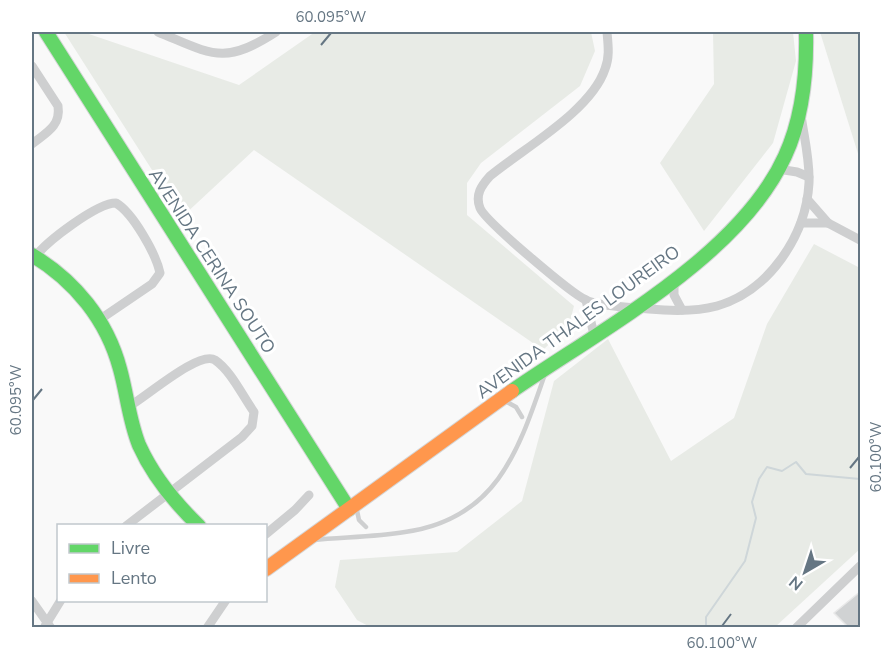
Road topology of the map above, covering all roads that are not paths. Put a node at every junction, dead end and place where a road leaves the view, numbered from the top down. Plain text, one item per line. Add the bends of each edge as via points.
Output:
1 (46, 32) edge
2 (158, 32) edge
3 (276, 32) edge
4 (608, 32) edge
5 (806, 32) edge
6 (32, 66) edge
7 (800, 112) junction
8 (32, 144) edge
9 (778, 169) junction
10 (809, 177) junction
11 (807, 199) junction
12 (801, 223) junction
13 (828, 223) junction
14 (861, 240) edge
15 (33, 256) edge
16 (674, 277) junction
17 (586, 300) junction
18 (635, 307) junction
19 (680, 307) junction
20 (99, 320) junction
21 (594, 335) junction
22 (548, 366) junction
23 (502, 399) junction
24 (128, 407) junction
25 (522, 417) dead end
26 (167, 492) junction
27 (309, 495) dead end
28 (353, 506) junction
29 (127, 524) edge
30 (198, 524) edge
31 (366, 527) dead end
32 (267, 533) edge
33 (304, 541) junction
34 (861, 566) edge
35 (267, 567) edge
36 (32, 601) edge
37 (60, 602) edge
38 (225, 602) edge
39 (47, 626) edge
40 (207, 627) edge
41 (796, 627) edge

1 - 28 street, AVENIDA CERINA SOUTO
2 - 3 street via 219,54 242,52
4 - 17 street via 606,68 593,93 568,117 490,176 478,198 484,216 500,232
5 - 7 street, AVENIDA THALES LOUREIRO via 806,79
6 - 8 street via 58,106 59,114 52,128
7 - 9 street, AVENIDA THALES LOUREIRO
7 - 10 street
9 - 10 street
9 - 16 street, AVENIDA THALES LOUREIRO via 739,224
10 - 11 street
11 - 12 street
11 - 13 street
12 - 13 street
12 - 19 street via 783,257 745,294 717,306
13 - 14 street
15 - 20 street via 71,285
15 - 20 street via 104,205 116,203 126,210 158,261 160,273 152,284
16 - 18 street, AVENIDA THALES LOUREIRO
16 - 19 street via 672,286
17 - 18 street
17 - 21 street
18 - 19 street
18 - 21 street, AVENIDA THALES LOUREIRO
20 - 24 street via 120,368
21 - 22 street, AVENIDA THALES LOUREIRO
22 - 23 street, AVENIDA THALES LOUREIRO
22 - 33 lane via 514,454 500,480 480,501 455,518 406,532
23 - 25 lane via 516,407
23 - 28 street, AVENIDA THALES LOUREIRO
24 - 26 street via 139,445
24 - 26 street via 206,357 224,368 254,412 248,432
26 - 29 street
26 - 30 street
27 - 32 street
28 - 31 lane via 358,520
28 - 33 street, AVENIDA THALES LOUREIRO
33 - 35 street, AVENIDA THALES LOUREIRO
34 - 41 street
36 - 39 street
37 - 39 street
38 - 40 street

